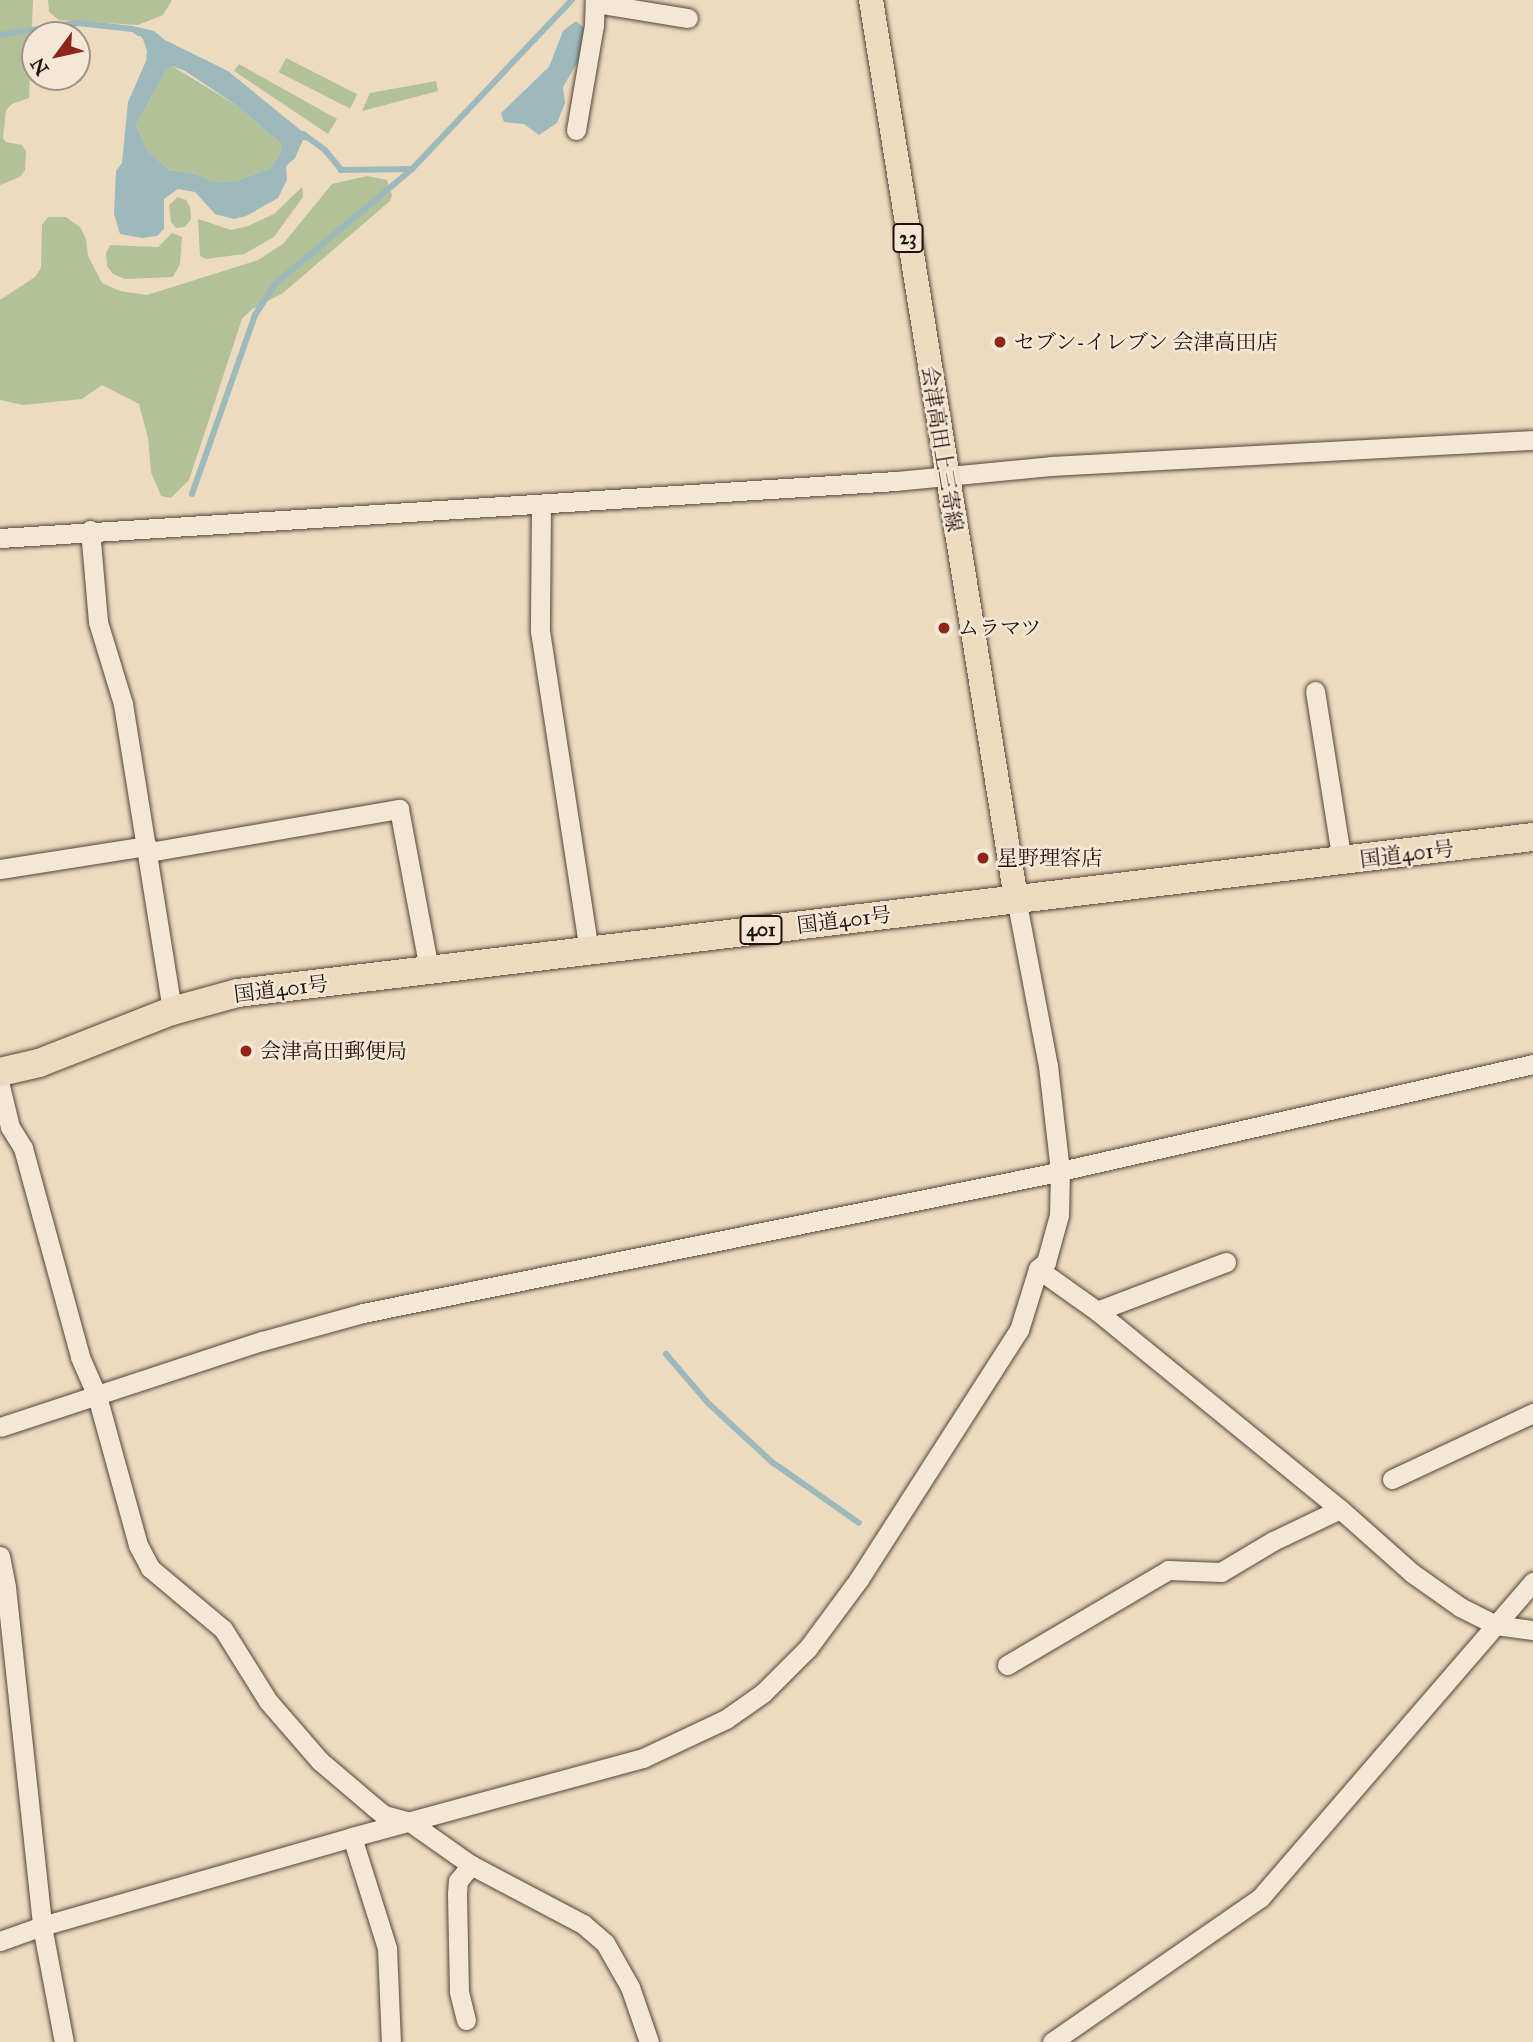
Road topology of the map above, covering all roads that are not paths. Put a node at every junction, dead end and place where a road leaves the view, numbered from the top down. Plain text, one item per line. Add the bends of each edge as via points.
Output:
1 (871, 0) edge
2 (595, 1) edge
3 (688, 18) dead end
4 (576, 130) dead end
5 (1533, 440) edge
6 (946, 477) junction
7 (541, 505) junction
8 (90, 530) junction
9 (0, 538) edge
10 (1315, 691) dead end
11 (1533, 837) edge
12 (148, 849) junction
13 (1342, 862) junction
14 (0, 869) edge
15 (1016, 898) junction
16 (589, 950) junction
17 (429, 970) junction
18 (172, 1011) junction
19 (1533, 1064) edge
20 (0, 1072) edge
21 (0, 1086) edge
22 (1060, 1171) junction
23 (1226, 1262) dead end
24 (1038, 1269) junction
25 (1097, 1311) junction
26 (97, 1396) junction
27 (1533, 1413) edge
28 (0, 1427) edge
29 (1392, 1479) dead end
30 (1340, 1509) junction
31 (0, 1556) edge
32 (1533, 1582) edge
33 (1496, 1625) junction
34 (1533, 1630) edge
35 (1007, 1665) dead end
36 (410, 1822) junction
37 (352, 1837) junction
38 (471, 1865) junction
39 (41, 1926) junction
40 (0, 1941) edge
41 (466, 2020) dead end
42 (64, 2042) edge
43 (391, 2042) edge
44 (649, 2042) edge
45 (1052, 2042) edge

1 - 6 main road, 会津高田上三寄線 / 23
2 - 3 street
2 - 4 street
5 - 6 street via 1051,466
6 - 7 street
6 - 15 main road, 会津高田上三寄線 / 23
7 - 8 street
7 - 16 street via 540,631
8 - 9 street
8 - 12 street via 98,622 122,704
10 - 13 street
11 - 13 highway, 国道401号 / 401
12 - 14 street
12 - 17 street via 399,809
12 - 18 street
13 - 15 highway, 国道401号 / 401
15 - 16 highway, 国道401号 / 401
15 - 22 street via 1048,1066
16 - 17 highway, 国道401号 / 401
17 - 18 highway, 国道401号 / 401 via 238,993
18 - 20 highway, 国道401号 / 401 via 39,1063
19 - 22 street
21 - 26 street via 10,1127 23,1148 79,1357
22 - 24 street via 1059,1215 1046,1262
22 - 26 street via 363,1313
23 - 25 street
24 - 25 street
24 - 36 street via 1019,1330 859,1579 808,1648 763,1693 726,1719 643,1758
25 - 30 street
26 - 28 street
26 - 36 street via 138,1545 150,1568 223,1629 268,1701 320,1761 384,1815
27 - 29 street
30 - 33 street via 1412,1573 1460,1607
30 - 35 street via 1221,1572 1168,1570
31 - 39 street
32 - 33 street
33 - 34 street
33 - 45 street via 1260,1898
36 - 37 street
36 - 38 street
37 - 39 street
37 - 43 street via 387,1948
38 - 41 street via 458,1881 457,1894 459,1991
38 - 44 street via 583,1924 605,1943 630,1987
39 - 40 street
39 - 42 street

